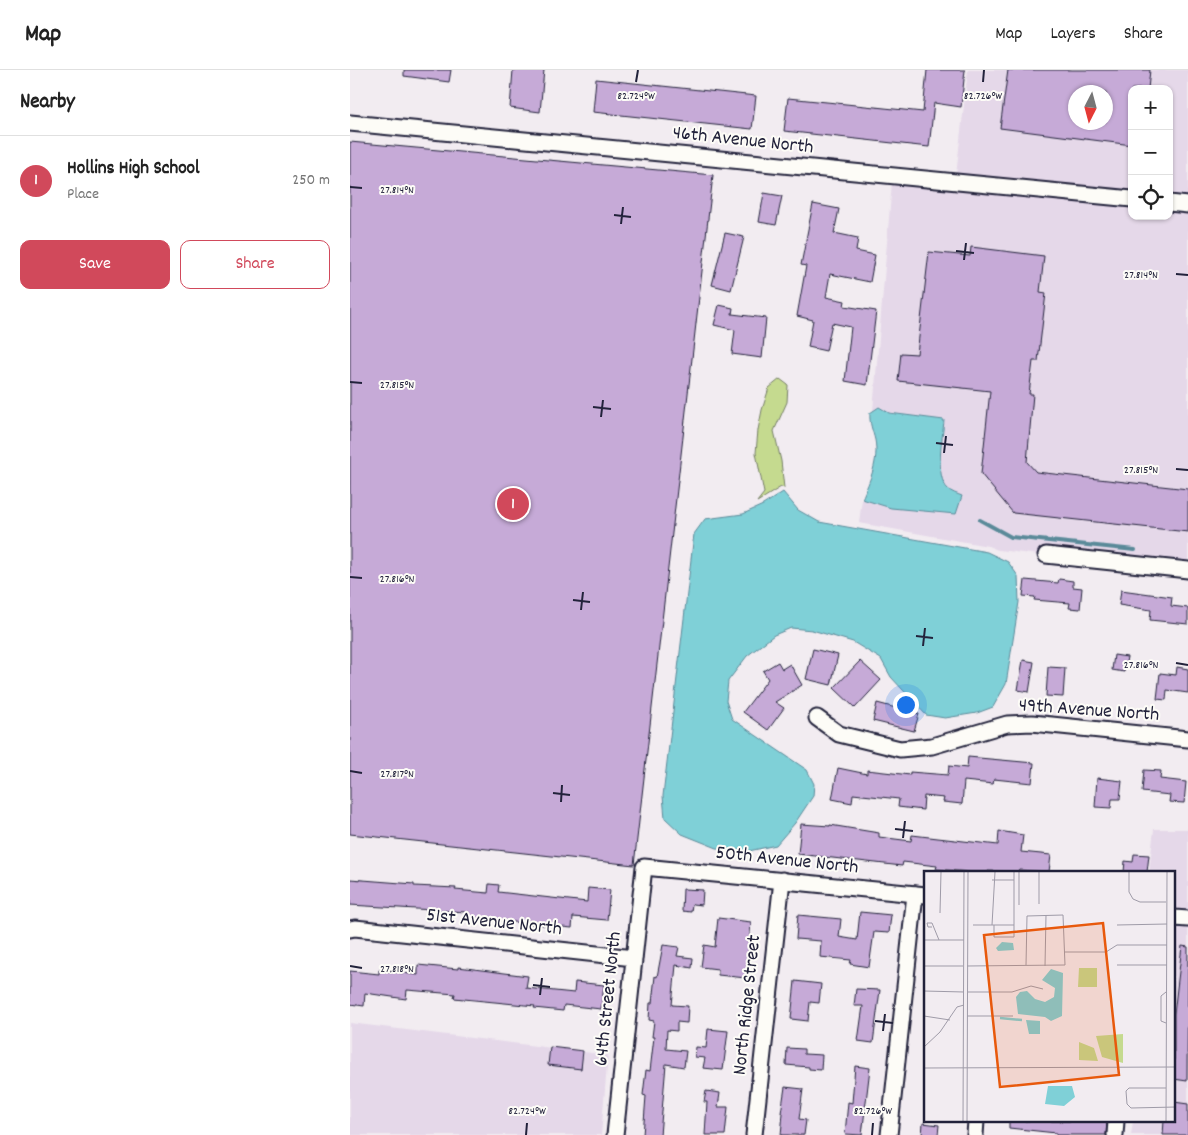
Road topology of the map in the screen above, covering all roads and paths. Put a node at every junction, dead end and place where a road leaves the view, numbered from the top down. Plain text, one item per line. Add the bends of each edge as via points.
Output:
1 (350, 123) edge
2 (1128, 199) edge
3 (1173, 203) edge
4 (1188, 205) edge
5 (1046, 555) dead end
6 (1188, 570) edge
7 (817, 718) dead end
8 (1188, 739) edge
9 (644, 867) joint
10 (782, 880) junction
11 (920, 894) edge
12 (350, 929) edge
13 (634, 958) junction
14 (976, 1122) edge
15 (1116, 1122) edge
16 (615, 1135) edge
17 (754, 1135) edge
18 (889, 1135) edge
19 (975, 1135) edge
20 (1115, 1135) edge

1 - 2 street, 46th Avenue North
3 - 4 street
5 - 6 street
7 - 8 street, 49th Avenue North via 839,734 900,749 932,746 1007,724 1032,723
9 - 10 street, 50th Avenue North
9 - 13 street, 64th Street North
10 - 11 street, 50th Avenue North
10 - 17 street, North Ridge Street
11 - 18 street
12 - 13 street, 51st Avenue North
13 - 16 street, 64th Street North
14 - 19 street
15 - 20 street

